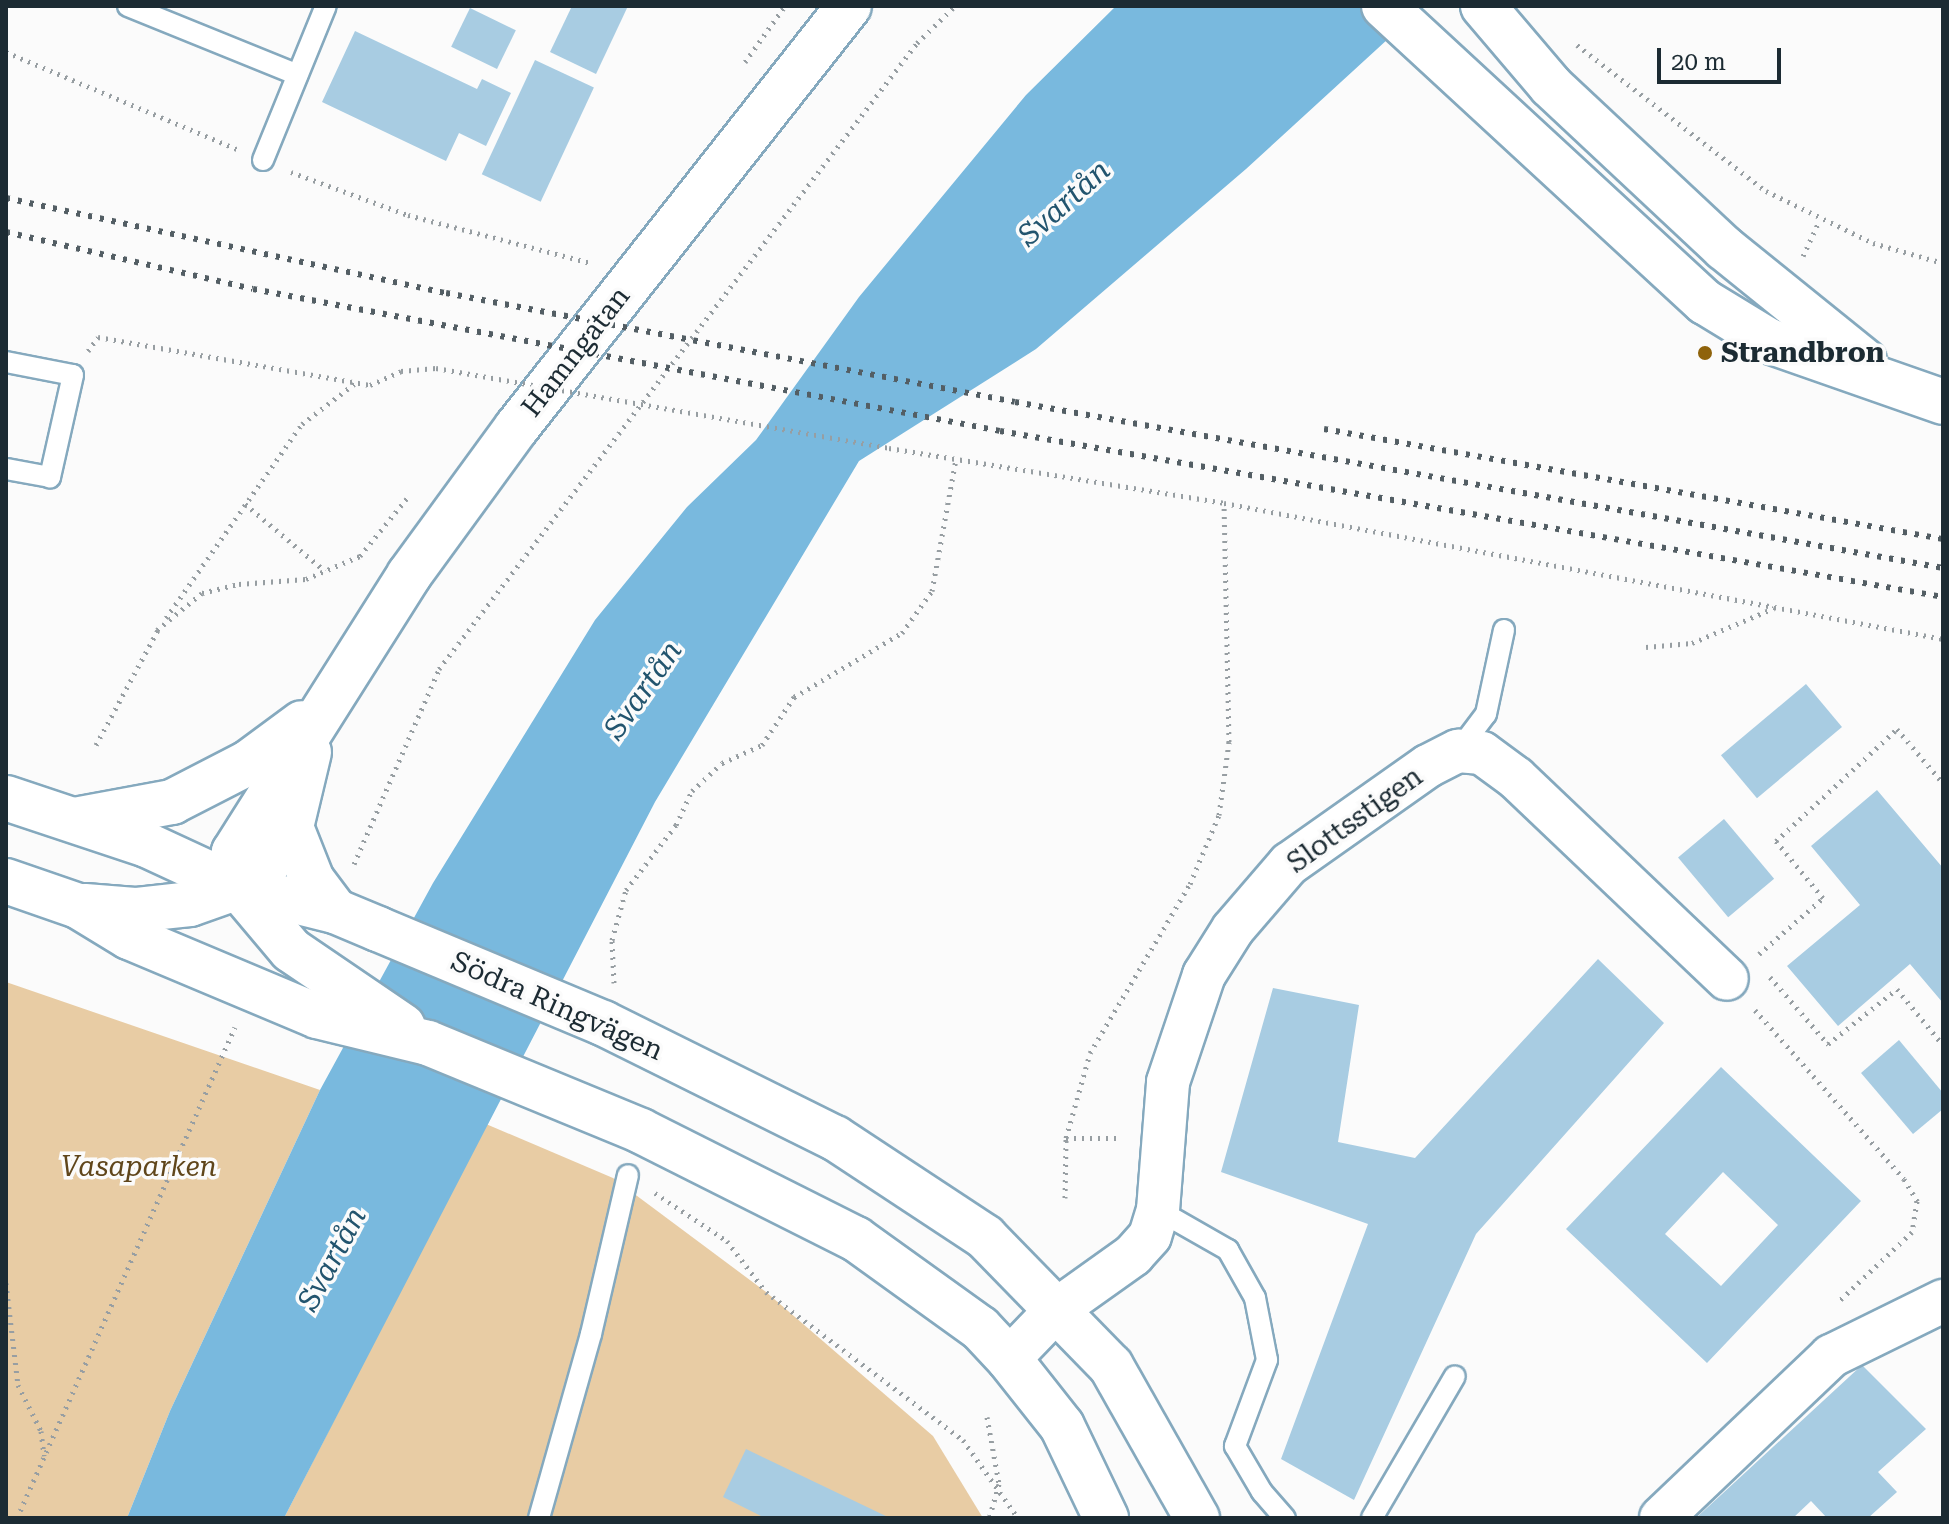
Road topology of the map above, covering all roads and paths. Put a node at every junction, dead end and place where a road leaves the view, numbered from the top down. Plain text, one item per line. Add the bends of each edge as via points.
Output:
1 (128, 6) edge
2 (326, 6) edge
3 (849, 6) edge
4 (955, 6) edge
5 (1457, 6) edge
6 (1483, 6) edge
7 (1398, 19) edge
8 (1569, 39) dead end
9 (6, 52) edge
10 (298, 75) junction
11 (1551, 86) junction
12 (263, 160) junction
13 (1819, 221) junction
14 (1801, 262) dead end
15 (592, 263) dead end
16 (1943, 263) edge
17 (6, 362) edge
18 (73, 375) junction
19 (1884, 378) junction
20 (358, 381) junction
21 (1943, 402) edge
22 (956, 459) junction
23 (6, 469) edge
24 (1224, 503) junction
25 (245, 504) junction
26 (1775, 607) junction
27 (157, 630) junction
28 (1504, 630) dead end
29 (1943, 639) edge
30 (1646, 647) dead end
31 (320, 710) junction
32 (96, 745) dead end
33 (1458, 751) junction
34 (1943, 783) edge
35 (6, 798) edge
36 (71, 820) junction
37 (291, 827) junction
38 (6, 881) edge
39 (238, 887) junction
40 (78, 906) junction
41 (335, 911) junction
42 (1727, 979) joint
43 (615, 988) dead end
44 (350, 1008) junction
45 (240, 1014) dead end
46 (1943, 1045) edge
47 (1066, 1138) junction
48 (1125, 1138) dead end
49 (628, 1175) joint
50 (1065, 1198) dead end
51 (1158, 1210) junction
52 (6, 1283) edge
53 (1943, 1301) edge
54 (1056, 1310) junction
55 (1831, 1356) junction
56 (1009, 1359) junction
57 (1455, 1376) dead end
58 (987, 1417) dead end
59 (44, 1457) junction
60 (999, 1484) junction
61 (17, 1518) edge
62 (539, 1518) edge
63 (989, 1518) edge
64 (1018, 1518) edge
65 (1106, 1518) edge
66 (1197, 1518) edge
67 (1285, 1518) edge
68 (1372, 1518) edge
69 (1661, 1518) edge

1 - 10 lane
2 - 10 lane
3 - 31 main road, Hamngatan via 517,427 409,575
4 - 41 path via 917,43 439,669
5 - 11 main road
6 - 11 main road
7 - 19 main road via 1705,302 1769,341
8 - 13 path via 1766,191
9 - 12 path
10 - 12 lane
11 - 19 main road via 1724,248
12 - 15 path via 408,215
13 - 14 path
13 - 16 path
17 - 18 lane
18 - 20 path via 98,337
18 - 23 lane via 50,477
19 - 21 main road
20 - 22 path, bridge via 370,385 401,371 436,368
20 - 25 path via 302,424
22 - 24 path
22 - 43 path via 932,591 902,633 794,697 762,745 722,763 692,791 676,825 626,890 612,940
24 - 26 path
24 - 47 path via 1229,742 1219,815 1190,884 1090,1053
25 - 27 path
25 - 27 path via 325,571 306,579 202,593
26 - 29 path
26 - 30 path via 1692,643
27 - 32 path
28 - 33 lane via 1486,714
31 - 36 main road via 248,763 172,802
31 - 37 main road, Hamngatan
31 - 39 main road, Hamngatan via 234,852
33 - 42 street via 1482,753 1516,778
33 - 51 street, Slottsstigen via 1380,797 1289,864 1233,929 1204,975 1168,1082
34 - 46 path via 1897,729 1776,841 1823,898 1754,958 1828,1044 1897,989
35 - 36 main road, Södra Ringvägen
36 - 39 main road, Södra Ringvägen via 147,845
37 - 39 main road, Hamngatan via 263,871
37 - 41 main road via 312,880
38 - 40 main road
39 - 40 main road via 190,904 135,910
39 - 41 main road, Södra Ringvägen
39 - 44 main road
40 - 44 main road via 129,937
41 - 54 main road, Södra Ringvägen via 574,1011 835,1138 985,1237
42 - 55 path via 1904,1179 1917,1201 1912,1232 1835,1305
44 - 56 main road via 641,1131 856,1239 980,1328
45 - 59 path
47 - 48 path
47 - 50 path
49 - 60 path via 727,1241 766,1292 963,1440
49 - 62 lane via 591,1334
51 - 54 street, Slottsstigen via 1150,1236 1133,1255
51 - 67 lane via 1228,1250 1255,1298 1267,1360 1235,1446 1262,1492
52 - 59 path via 18,1385 41,1431
53 - 55 street
54 - 56 street, Slottsstigen
54 - 66 main road, Södra Ringvägen via 1111,1366
55 - 69 street
56 - 65 main road via 1062,1426
57 - 68 lane
58 - 60 path
59 - 61 path
60 - 63 path
60 - 64 path

